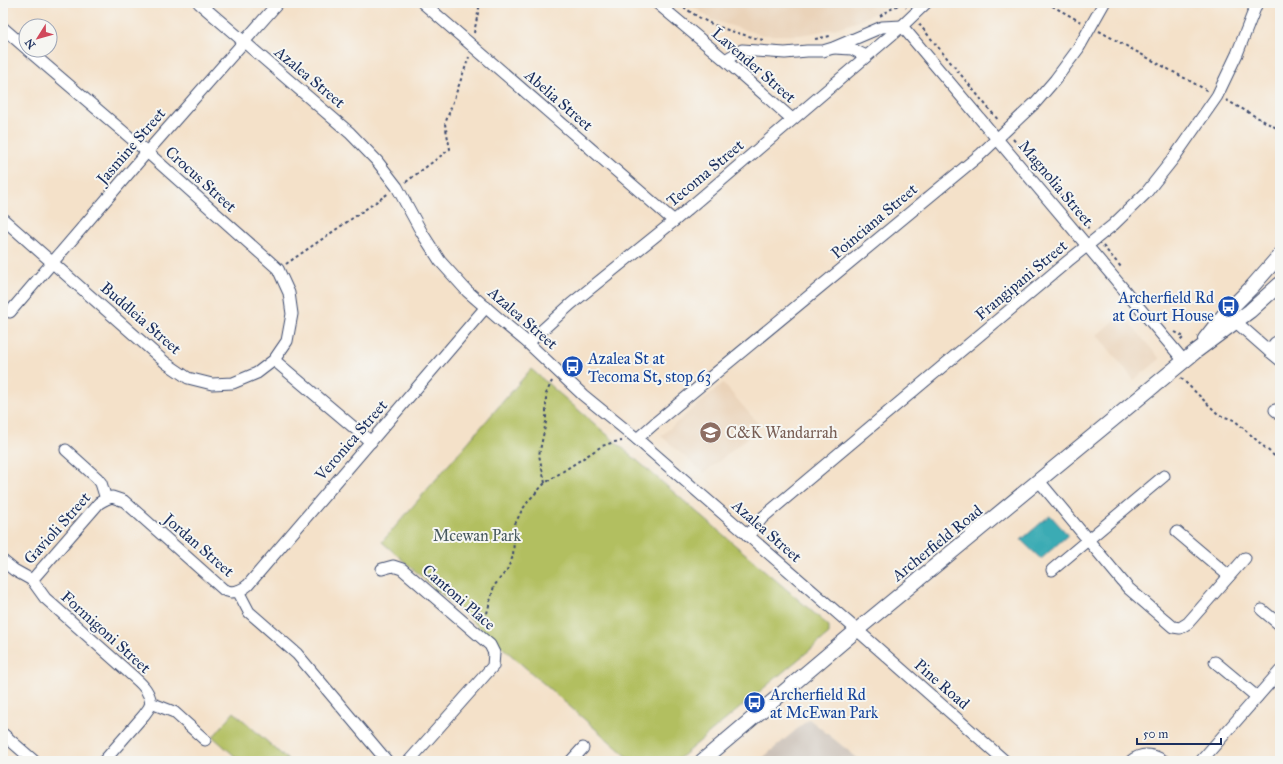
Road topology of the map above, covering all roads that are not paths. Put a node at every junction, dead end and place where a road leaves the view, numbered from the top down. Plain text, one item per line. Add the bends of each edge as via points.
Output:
1 (199, 3) edge
2 (278, 3) edge
3 (423, 3) edge
4 (657, 3) edge
5 (926, 3) edge
6 (1104, 3) edge
7 (1257, 3) edge
8 (902, 26) junction
9 (3, 28) edge
10 (18, 41) edge
11 (244, 42) junction
12 (833, 48) junction
13 (866, 56) junction
14 (37, 58) edge
15 (725, 60) junction
16 (792, 119) junction
17 (997, 138) junction
18 (147, 152) junction
19 (3, 219) edge
20 (674, 221) junction
21 (1087, 246) junction
22 (1280, 255) edge
23 (53, 262) junction
24 (1280, 284) edge
25 (486, 307) junction
26 (10, 312) dead end
27 (1236, 322) junction
28 (1280, 340) edge
29 (528, 343) junction
30 (1269, 351) junction
31 (1195, 352) junction
32 (274, 360) junction
33 (1280, 360) edge
34 (1184, 361) junction
35 (637, 440) junction
36 (371, 442) junction
37 (66, 450) dead end
38 (1164, 476) dead end
39 (1039, 481) junction
40 (106, 499) junction
41 (1177, 532) dead end
42 (748, 536) junction
43 (1087, 540) junction
44 (1245, 558) dead end
45 (3, 561) edge
46 (382, 569) dead end
47 (1052, 570) dead end
48 (1229, 576) junction
49 (32, 580) junction
50 (238, 591) junction
51 (1262, 610) dead end
52 (1280, 626) edge
53 (857, 630) junction
54 (1215, 662) dead end
55 (1280, 670) edge
56 (1257, 697) junction
57 (151, 703) junction
58 (3, 734) edge
59 (205, 740) dead end
60 (582, 748) dead end
61 (34, 761) edge
62 (104, 761) edge
63 (387, 761) edge
64 (409, 761) edge
65 (571, 761) edge
66 (702, 761) edge
67 (1005, 761) edge
68 (1131, 761) edge
69 (1164, 761) edge
70 (1202, 761) edge

1 - 11 street, Azalea Street
2 - 11 street, Jasmine Street
3 - 20 street, Abelia Street
4 - 15 street, Lavender Street
5 - 8 street, Tecoma Street
6 - 17 street, Poinciana Street via 1078,49 1055,80 1036,102
7 - 21 street, Frangipani Street via 1217,96 1174,159 1146,193
8 - 12 street via 882,26
8 - 13 street, Tecoma Street
8 - 17 street, Magnolia Street
9 - 10 street, Crocus Street
11 - 18 street, Jasmine Street
11 - 25 street, Azalea Street via 350,133 377,161 397,187 440,261
12 - 13 street via 852,49
12 - 15 street via 786,53 742,50
13 - 16 street, Tecoma Street
14 - 18 street, Crocus Street
15 - 16 street, Lavender Street
16 - 20 street, Tecoma Street
17 - 21 street, Magnolia Street
17 - 35 street, Poinciana Street
18 - 23 street, Jasmine Street
18 - 32 street, Crocus Street via 278,269 289,293 292,314 287,341
19 - 23 street, Buddleia Street
20 - 29 street, Tecoma Street via 571,304
21 - 34 street, Magnolia Street
21 - 42 street, Frangipani Street via 762,518
22 - 31 main road, Archerfield Road via 1223,316
23 - 26 street, Jasmine Street
23 - 32 street, Buddleia Street via 166,363 188,378 212,384 233,383 257,373
24 - 27 main road, Archerfield Road
25 - 29 street, Azalea Street
25 - 36 street, Veronica Street
27 - 30 street
27 - 31 main road, Archerfield Road
28 - 30 street
29 - 35 street, Azalea Street
30 - 33 street
31 - 34 main road, Archerfield Road
32 - 36 street
34 - 39 main road, Archerfield Road
35 - 42 street, Azalea Street
36 - 50 street, Veronica Street via 248,585
37 - 40 street via 97,478
38 - 43 street
39 - 43 street
39 - 53 main road, Archerfield Road
40 - 49 street, Gavioli Street via 99,503
40 - 50 street, Jordan Street via 124,501 224,590
41 - 48 street
42 - 53 street, Azalea Street
43 - 47 street
43 - 48 street via 1128,588 1173,627 1180,628 1188,623
44 - 48 street
45 - 49 street, Formigoni Street
46 - 64 street, Cantoni Place via 393,566 402,569 490,645 494,653 493,666
49 - 57 street, Formigoni Street via 45,598 146,688
50 - 63 street, Jordan Street via 249,612 297,654
51 - 52 street
53 - 66 main road, Archerfield Road
53 - 67 street, Pine Road
54 - 56 street
55 - 56 street
56 - 70 street
57 - 59 street via 174,712
57 - 62 street via 144,715
58 - 61 street
60 - 65 street
68 - 69 street via 1141,755 1152,755

